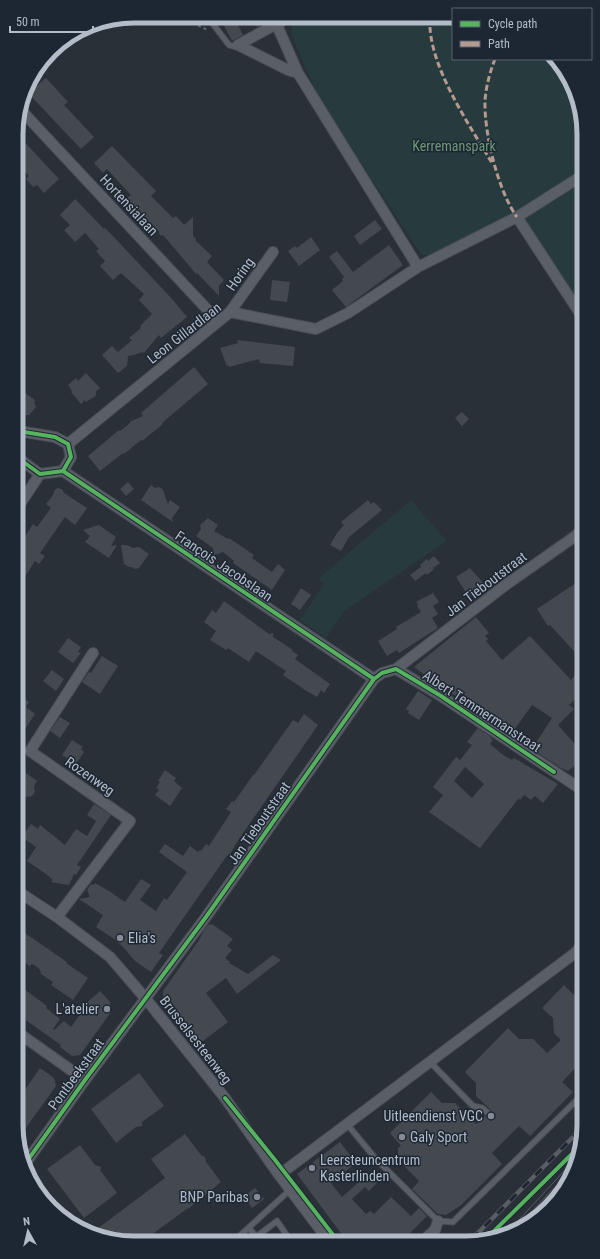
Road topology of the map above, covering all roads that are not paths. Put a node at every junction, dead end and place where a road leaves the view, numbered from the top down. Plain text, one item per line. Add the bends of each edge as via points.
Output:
1 (278, 23) joint
2 (213, 24) dead end
3 (238, 45) junction
4 (298, 73) junction
5 (25, 114) edge
6 (577, 179) edge
7 (517, 217) junction
8 (273, 252) dead end
9 (418, 267) junction
10 (577, 309) edge
11 (230, 312) junction
12 (218, 320) junction
13 (23, 432) edge
14 (68, 444) junction
15 (23, 462) edge
16 (63, 471) junction
17 (40, 474) junction
18 (23, 500) edge
19 (577, 534) edge
20 (93, 653) dead end
21 (396, 669) junction
22 (374, 679) junction
23 (577, 787) edge
24 (23, 895) edge
25 (57, 917) junction
26 (577, 951) edge
27 (146, 999) junction
28 (23, 1036) edge
29 (430, 1062) junction
30 (85, 1080) junction
31 (577, 1100) edge
32 (488, 1113) dead end
33 (347, 1124) junction
34 (28, 1159) edge
35 (279, 1175) junction
36 (290, 1190) junction
37 (438, 1221) junction
38 (249, 1228) junction
39 (240, 1236) edge
40 (256, 1236) edge
41 (260, 1236) edge
42 (287, 1236) edge
43 (325, 1236) edge
44 (428, 1236) edge

1 - 3 street
1 - 4 street
2 - 3 lane via 229,45
3 - 4 street
4 - 9 street
5 - 12 street, Hortensialaan
6 - 7 street
7 - 9 street, Leon Gillardlaan
7 - 10 street
8 - 11 street, Horing
9 - 11 street, Leon Gillardlaan via 348,313 316,329
11 - 12 street, Leon Gillardlaan
12 - 14 street, Leon Gillardlaan
13 - 14 street via 55,437
14 - 16 street via 71,458
15 - 17 street
16 - 17 street
16 - 22 street, François Jacobslaan
17 - 18 street
19 - 21 street, Jan Tieboutstraat
20 - 25 street, Rozenweg via 30,751 130,821
21 - 22 street, Jan Tieboutstraat via 382,673
21 - 23 street, Albert Temmermanstraat
22 - 27 street, Jan Tieboutstraat
24 - 25 street, Brusselsesteenweg
25 - 27 street, Brusselsesteenweg via 110,957
26 - 29 street
27 - 30 street, Pontbeekstraat
27 - 35 street, Brusselsesteenweg via 224,1098
28 - 30 street, Pontbeekstraat
29 - 32 lane via 473,1106
29 - 33 street
30 - 34 street, Pontbeekstraat
31 - 37 lane via 452,1222
33 - 35 street
33 - 37 lane via 375,1158
35 - 36 street, Brusselsesteenweg
36 - 38 lane
36 - 43 street, Brusselsesteenweg
37 - 44 street via 435,1230
38 - 39 lane
38 - 40 lane
41 - 42 lane via 276,1221

